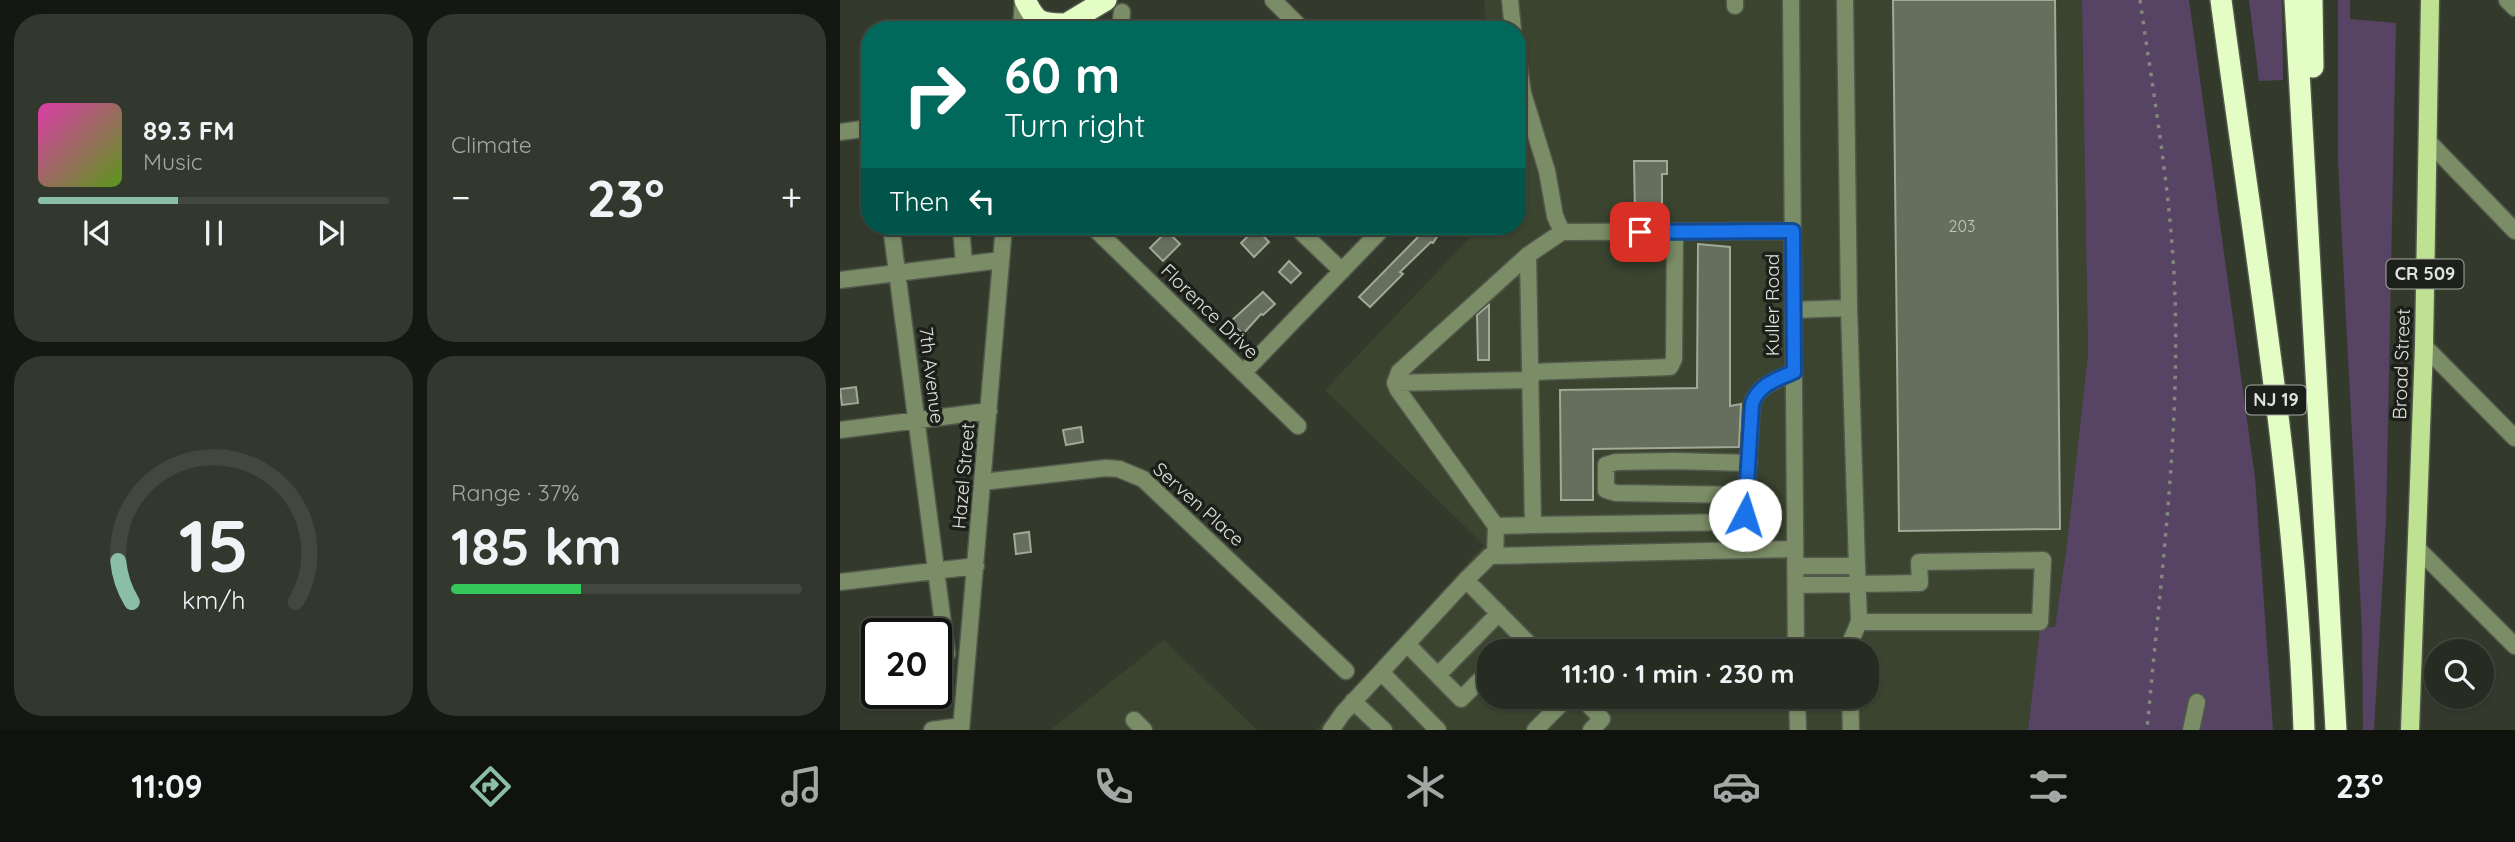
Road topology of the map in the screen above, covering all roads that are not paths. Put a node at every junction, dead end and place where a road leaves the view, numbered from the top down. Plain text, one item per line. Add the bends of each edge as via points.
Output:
1 (1024, 0) edge
2 (1273, 0) edge
3 (1510, 0) edge
4 (1791, 0) edge
5 (1845, 0) edge
6 (2210, 0) edge
7 (2221, 0) edge
8 (2295, 0) edge
9 (2312, 0) edge
10 (2430, 0) edge
11 (2507, 0) edge
12 (1114, 6) edge
13 (2515, 8) edge
14 (1022, 21) edge
15 (1040, 21) edge
16 (1075, 21) edge
17 (1294, 21) edge
18 (1512, 21) edge
19 (1526, 103) edge
20 (861, 129) edge
21 (840, 132) edge
22 (2427, 141) junction
23 (2242, 162) junction
24 (1793, 231) junction
25 (2515, 231) edge
26 (1562, 232) junction
27 (1675, 232) junction
28 (892, 235) edge
29 (962, 235) edge
30 (1003, 235) edge
31 (1101, 235) edge
32 (1304, 235) edge
33 (1376, 235) edge
34 (1528, 255) junction
35 (1001, 260) junction
36 (964, 264) junction
37 (1342, 271) junction
38 (897, 273) junction
39 (840, 280) edge
40 (2314, 303) junction
41 (1849, 309) junction
42 (1793, 310) junction
43 (2424, 346) junction
44 (1794, 372) junction
45 (1243, 373) junction
46 (1531, 376) junction
47 (1395, 383) junction
48 (989, 411) junction
49 (916, 420) junction
50 (1298, 426) dead end
51 (840, 430) edge
52 (2515, 438) edge
53 (1749, 463) junction
54 (983, 482) junction
55 (1746, 495) junction
56 (1533, 525) junction
57 (1496, 526) junction
58 (2418, 549) junction
59 (1495, 556) junction
60 (1795, 557) junction
61 (976, 566) junction
62 (1857, 566) junction
63 (936, 570) junction
64 (1466, 580) junction
65 (840, 582) edge
66 (1858, 584) junction
67 (1796, 585) junction
68 (1499, 613) junction
69 (942, 618) edge
70 (1859, 622) junction
71 (2331, 635) junction
72 (1523, 638) edge
73 (1797, 639) edge
74 (1852, 639) edge
75 (2299, 639) junction
76 (1407, 644) junction
77 (2515, 646) edge
78 (1346, 671) dead end
79 (1381, 672) junction
80 (1438, 675) junction
81 (1477, 683) edge
82 (1353, 702) junction
83 (2197, 702) dead end
84 (1556, 709) edge
85 (1592, 709) edge
86 (1797, 709) edge
87 (1850, 709) edge
88 (961, 728) edge
89 (932, 730) edge
90 (1331, 730) edge
91 (1384, 730) edge
92 (1438, 730) edge
93 (1535, 730) edge
94 (1591, 730) edge
95 (1798, 730) edge
96 (1851, 730) edge
97 (2191, 730) edge
98 (2294, 730) edge
99 (2304, 730) edge
100 (2336, 730) edge
101 (2346, 730) edge
102 (2410, 730) edge

1 - 14 street
1 - 15 highway
2 - 17 street
3 - 18 street
4 - 24 street, Kuller Road
5 - 41 street
6 - 23 highway
7 - 23 highway, NJ 19
8 - 40 highway
9 - 40 highway, NJ 19
10 - 22 main road, Broad Street / CR 509
11 - 13 street
12 - 16 highway
19 - 26 street
20 - 21 street
22 - 25 street
22 - 43 main road, Broad Street / CR 509
23 - 75 highway, NJ 19 via 2279,424
24 - 27 street
24 - 42 street, Kuller Road
26 - 27 street
26 - 34 street
27 - 46 street via 1674,359 1670,367
28 - 38 street, 7th Avenue
29 - 36 street
30 - 35 street, Hazel Street
31 - 45 street, Florence Drive
32 - 37 street
33 - 37 street
34 - 46 street
34 - 47 street via 1399,372
35 - 36 street
35 - 48 street, Hazel Street
36 - 38 street
37 - 45 street
38 - 39 street
38 - 49 street, 7th Avenue
40 - 71 highway, NJ 19
41 - 42 street
41 - 62 street
42 - 44 street, Kuller Road
43 - 52 street
43 - 58 main road, Broad Street / CR 509
44 - 53 street via 1755,394
44 - 60 street, Kuller Road
45 - 50 street, Florence Drive
46 - 47 street
46 - 56 street
47 - 57 street
48 - 49 street
48 - 54 street, Hazel Street
49 - 51 street
49 - 63 street, 7th Avenue
53 - 55 street
53 - 55 street via 1606,465 1606,490 1616,494
54 - 61 street, Hazel Street
54 - 78 street, Serven Place via 1106,468 1143,478
55 - 56 street via 1745,515 1739,522
56 - 57 street
57 - 59 street
58 - 77 street
58 - 102 main road, Broad Street / CR 509
59 - 60 street
59 - 64 street
60 - 62 street
60 - 67 street, Kuller Road
61 - 63 street
61 - 88 street, Hazel Street
62 - 66 street
63 - 65 street
63 - 69 street, 7th Avenue
64 - 68 street
64 - 76 street
66 - 67 street
66 - 70 street
66 - 70 street via 1920,583 1920,562 2043,560 2040,622
67 - 73 street, Kuller Road
68 - 72 street
68 - 80 street
70 - 74 street
71 - 100 highway, NJ 19
71 - 101 highway
75 - 98 highway
75 - 99 highway, NJ 19
76 - 79 street
76 - 80 street
79 - 82 street
79 - 92 street
80 - 81 street via 1461,698
82 - 90 street
82 - 91 street
83 - 97 street
84 - 93 street
85 - 94 street via 1602,719
86 - 95 street
87 - 96 street
88 - 89 street

